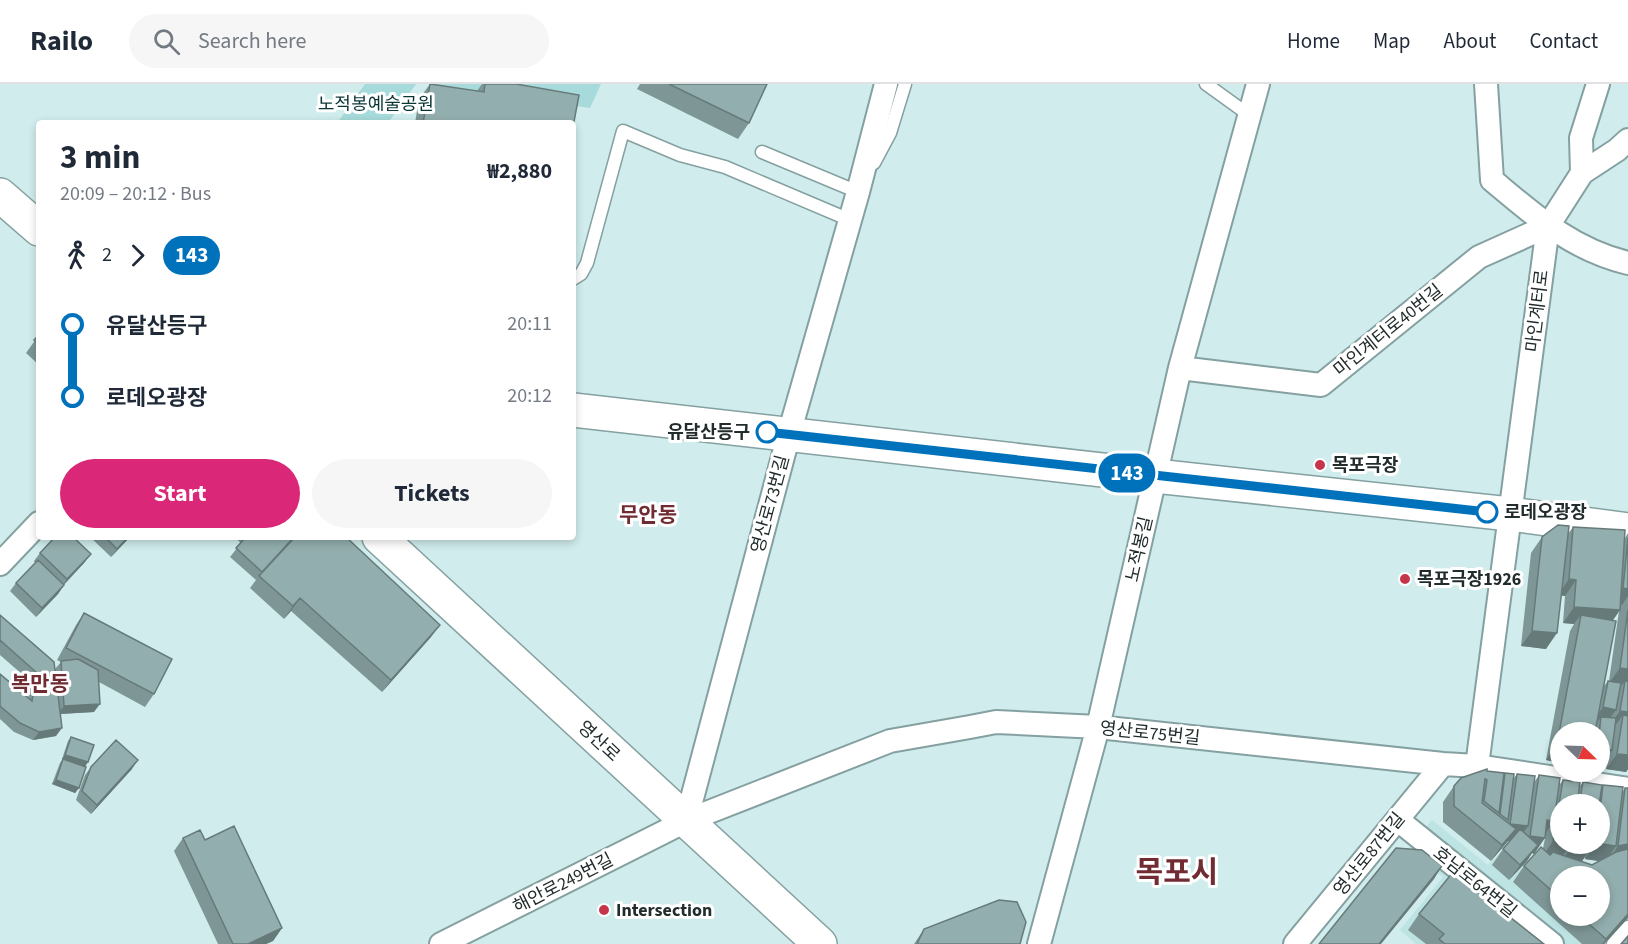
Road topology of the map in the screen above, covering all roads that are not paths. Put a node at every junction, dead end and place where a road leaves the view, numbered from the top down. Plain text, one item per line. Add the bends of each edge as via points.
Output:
1 (886, 84) edge
2 (906, 84) edge
3 (1206, 84) edge
4 (1258, 84) edge
5 (1486, 84) edge
6 (1598, 84) edge
7 (1249, 115) junction
8 (1628, 140) edge
9 (762, 152) dead end
10 (1582, 173) junction
11 (858, 192) junction
12 (0, 195) edge
13 (849, 220) junction
14 (36, 226) edge
15 (1548, 226) junction
16 (1628, 263) edge
17 (576, 277) edge
18 (1180, 368) junction
19 (576, 410) edge
20 (789, 434) junction
21 (1155, 476) junction
22 (1510, 514) junction
23 (36, 526) edge
24 (1628, 530) edge
25 (382, 540) edge
26 (0, 564) edge
27 (1098, 728) junction
28 (1443, 764) junction
29 (1477, 766) junction
30 (1628, 789) edge
31 (1398, 820) junction
32 (686, 821) junction
33 (1628, 927) edge
34 (441, 944) edge
35 (820, 944) edge
36 (1039, 944) edge
37 (1296, 944) edge
38 (1552, 944) edge
39 (1613, 944) edge

1 - 11 street, 영산로73번길
2 - 11 lane via 890,133
3 - 7 lane
4 - 7 street, 노적봉길
5 - 15 street via 1492,180
6 - 10 street via 1581,138
7 - 18 street, 노적봉길
8 - 10 street, 마인계터로
9 - 11 lane
10 - 15 street, 마인계터로
11 - 13 street, 영산로73번길
12 - 14 street
13 - 17 lane via 725,167 623,131 588,263
13 - 20 street, 영산로73번길
15 - 16 street via 1585,249
15 - 18 street, 마인계터로40번길 via 1479,257 1321,385
15 - 22 street, 마인계터로
18 - 21 street, 노적봉길
19 - 20 street
20 - 21 street
20 - 32 street, 영산로73번길
21 - 22 street
21 - 27 street, 노적봉길
22 - 24 street
22 - 29 street, 마인계터로
23 - 26 street
25 - 32 street, 영산로
27 - 28 street, 영산로75번길
27 - 32 street, 영산로75번길 via 996,722 890,741
27 - 36 street, 노적봉길
28 - 29 street, 영산로75번길
28 - 31 street, 영산로87번길
29 - 30 street, 영산로75번길
31 - 37 street, 영산로87번길
31 - 38 street, 호남로64번길
32 - 34 street, 해안로249번길
32 - 35 street, 영산로
33 - 39 lane

